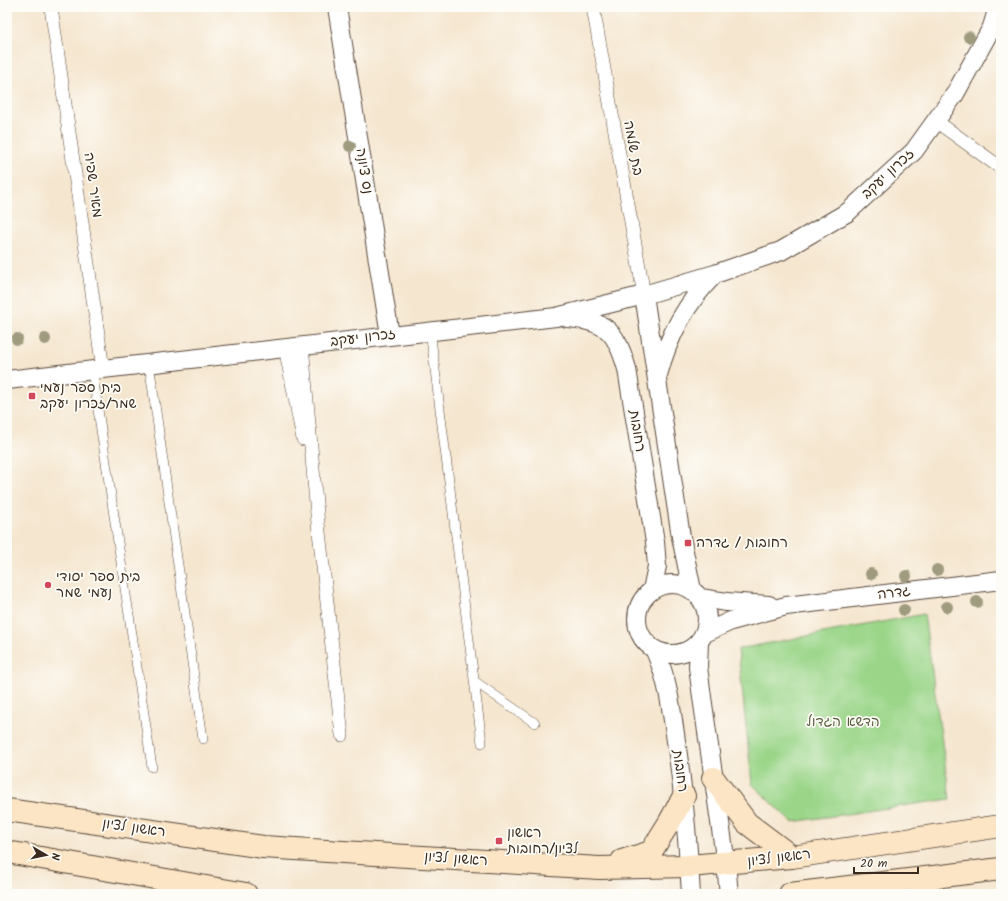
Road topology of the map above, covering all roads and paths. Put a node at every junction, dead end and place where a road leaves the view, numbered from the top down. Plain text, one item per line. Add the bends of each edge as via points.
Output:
1 (51, 7) edge
2 (337, 7) edge
3 (593, 7) edge
4 (998, 7) edge
5 (936, 120) junction
6 (1001, 168) edge
7 (715, 274) junction
8 (644, 295) junction
9 (556, 317) junction
10 (430, 330) junction
11 (390, 335) junction
12 (294, 346) junction
13 (149, 363) junction
14 (98, 369) junction
15 (7, 380) edge
16 (657, 380) junction
17 (317, 514) junction
18 (1001, 580) edge
19 (652, 590) junction
20 (696, 594) junction
21 (786, 606) junction
22 (702, 638) junction
23 (655, 651) junction
24 (474, 681) junction
25 (535, 723) dead end
26 (342, 735) dead end
27 (203, 739) dead end
28 (482, 743) dead end
29 (152, 768) dead end
30 (713, 778) junction
31 (684, 796) junction
32 (7, 810) edge
33 (1001, 826) edge
34 (7, 852) edge
35 (792, 857) junction
36 (726, 864) junction
37 (689, 866) junction
38 (599, 868) junction
39 (1001, 869) edge
40 (246, 894) edge
41 (691, 894) edge
42 (729, 894) edge
43 (790, 894) edge

1 - 14 street, מאיר שפיה
2 - 11 street, נס ציונה
3 - 8 street, בת שלמה
4 - 5 street, זכרון יעקב via 992,27 955,94
5 - 6 street
5 - 7 street, זכרון יעקב via 914,151 848,212 781,251
7 - 8 street, זכרון יעקב
7 - 16 street, זכרון יעקב via 697,291 682,317 663,356
8 - 9 street, זכרון יעקב
8 - 16 street, רחובות
9 - 10 street, זכרון יעקב
9 - 19 street, רחובות via 586,319 596,323 610,332 620,346 627,369 653,524 656,566
10 - 11 street, זכרון יעקב
10 - 24 lane
11 - 12 street, זכרון יעקב
12 - 13 street, זכרון יעקב
12 - 17 street
12 - 17 street via 307,460
13 - 14 street, זכרון יעקב
13 - 27 lane
14 - 15 street, זכרון יעקב
14 - 29 lane
16 - 20 street, רחובות via 681,537
17 - 26 street
18 - 21 street, גדרה
19 - 20 street via 668,584 681,584
19 - 23 street via 641,602 637,612 637,624 646,644
20 - 21 street, גדרה via 727,602
20 - 22 street via 706,609 708,621
21 - 22 street, גדרה via 731,621
22 - 23 street via 689,651 678,655 666,655
22 - 30 street via 698,667
23 - 31 street, רחובות via 669,692
24 - 25 lane
24 - 28 lane
30 - 35 main road via 747,823
30 - 36 street
31 - 37 street, רחובות
31 - 38 main road via 651,852
32 - 38 main road, ראשון לציון via 263,847
33 - 35 main road, ראשון לציון
34 - 40 main road
35 - 36 main road, ראשון לציון
36 - 37 main road, ראשון לציון
36 - 42 street
37 - 38 main road, ראשון לציון
37 - 41 street, רחובות
39 - 43 main road

